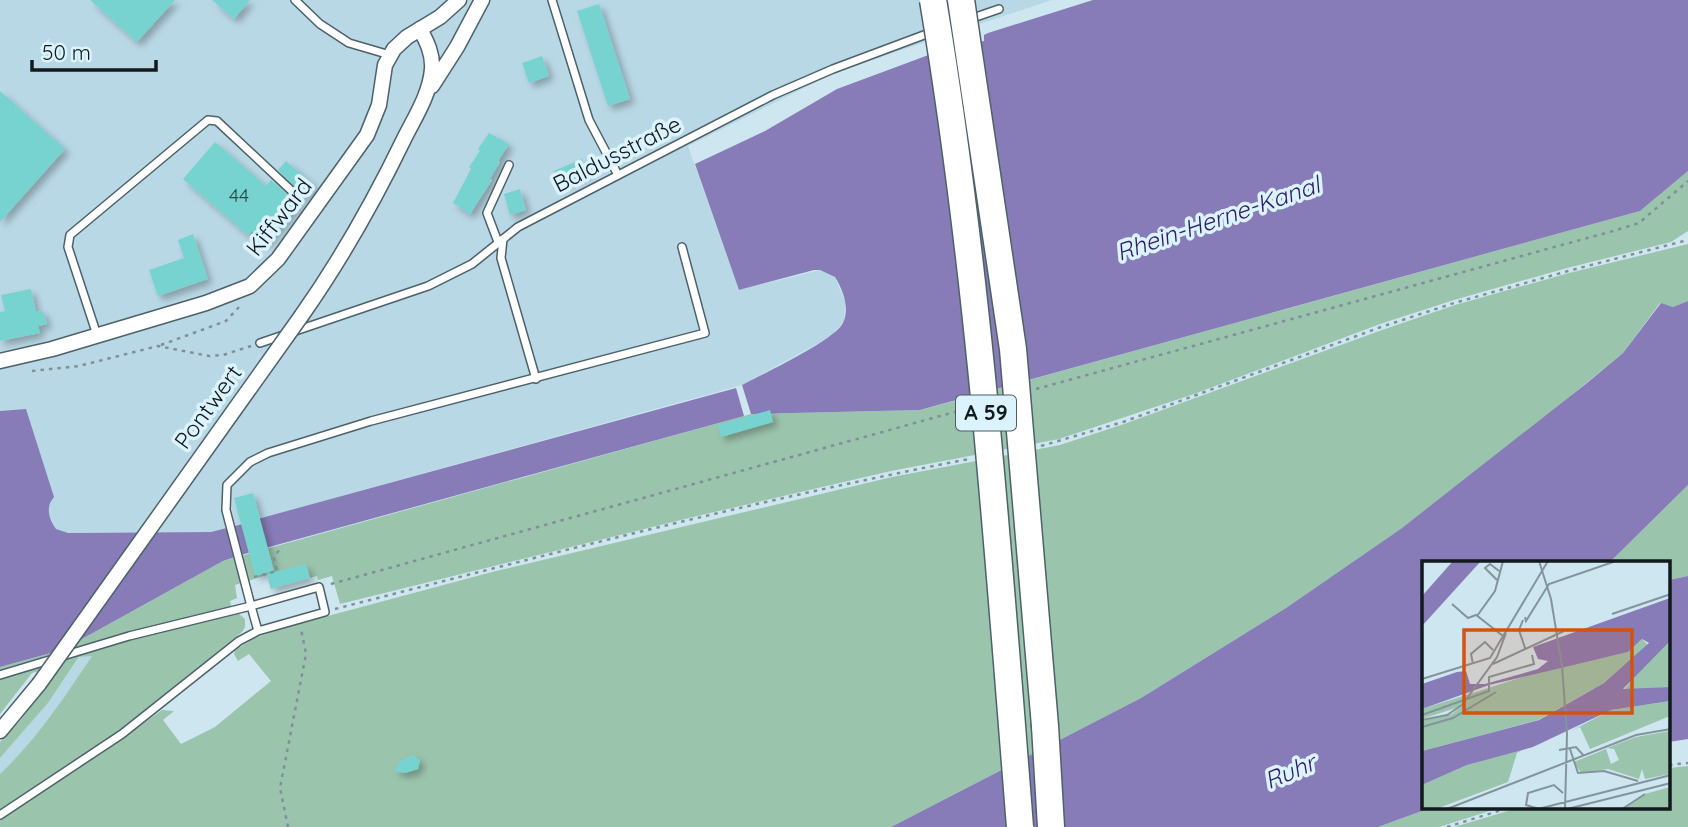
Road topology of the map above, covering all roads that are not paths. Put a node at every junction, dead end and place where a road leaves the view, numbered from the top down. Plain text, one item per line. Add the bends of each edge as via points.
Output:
1 (295, 0) edge
2 (459, 0) edge
3 (482, 0) edge
4 (552, 0) edge
5 (933, 0) edge
6 (961, 0) edge
7 (999, 9) dead end
8 (420, 29) junction
9 (390, 56) junction
10 (427, 93) junction
11 (509, 165) dead end
12 (618, 175) junction
13 (295, 194) dead end
14 (500, 241) junction
15 (682, 247) dead end
16 (98, 335) junction
17 (261, 343) road end
18 (5, 360) edge
19 (536, 379) junction
20 (251, 606) junction
21 (258, 631) junction
22 (0, 675) edge
23 (0, 731) edge
24 (0, 814) edge
25 (1020, 827) edge
26 (1051, 827) edge

1 - 9 lane via 349,43
2 - 8 street
3 - 10 street, Pontwert
4 - 12 lane via 589,120
5 - 25 highway, A 59, bridge via 980,355
6 - 26 highway, A 59, bridge via 1013,349
7 - 12 lane, Baldusstraße via 833,69
8 - 9 street
8 - 10 street, Pontwert via 431,55
9 - 16 street, Kiffward via 367,135 278,259 250,286 218,300
10 - 23 street, Pontwert, bridge via 337,265 39,684
11 - 14 lane via 488,213
12 - 14 lane, Baldusstraße
13 - 16 lane via 218,121 208,120 70,235 68,247
14 - 17 lane, Baldusstraße via 472,264 428,286
14 - 19 lane
15 - 19 lane via 705,333
16 - 18 street, Kiffward
19 - 20 lane via 371,421 250,462 227,485 226,510
20 - 21 lane
20 - 21 lane via 318,587 326,612
20 - 22 lane
21 - 24 lane via 122,734

